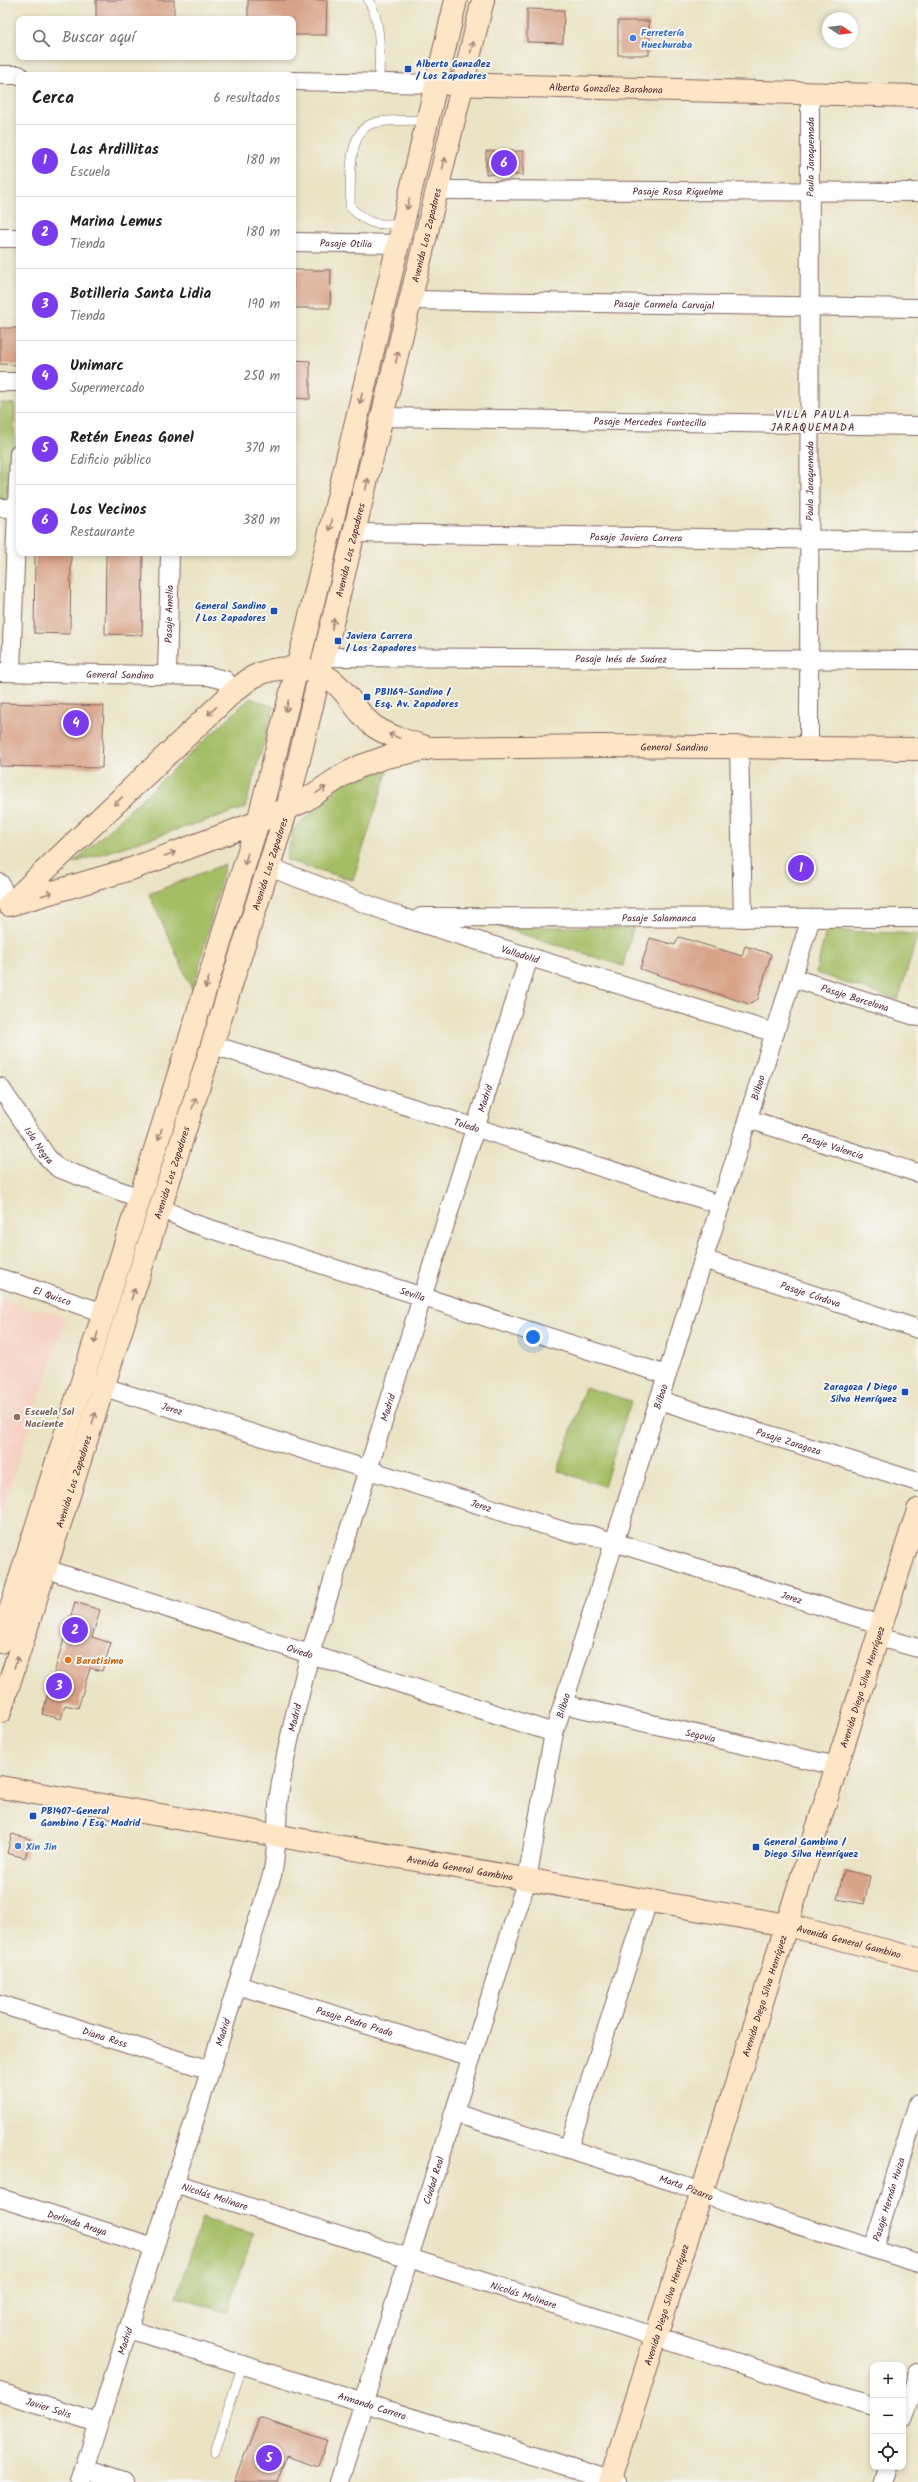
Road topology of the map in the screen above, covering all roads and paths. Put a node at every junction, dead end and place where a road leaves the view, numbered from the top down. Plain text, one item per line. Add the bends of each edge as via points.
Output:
1 (368, 0) edge
2 (456, 0) edge
3 (483, 0) edge
4 (0, 75) edge
5 (16, 75) edge
6 (296, 81) edge
7 (379, 83) junction
8 (436, 84) junction
9 (463, 85) junction
10 (810, 94) junction
11 (918, 96) edge
12 (427, 120) junction
13 (437, 190) junction
14 (810, 190) junction
15 (918, 192) edge
16 (400, 234) junction
17 (0, 238) edge
18 (16, 238) edge
19 (296, 242) edge
20 (410, 300) junction
21 (810, 306) junction
22 (918, 308) edge
23 (0, 382) edge
24 (16, 382) edge
25 (382, 418) junction
26 (810, 424) junction
27 (918, 426) edge
28 (16, 467) edge
29 (8, 508) edge
30 (355, 533) junction
31 (809, 540) junction
32 (918, 541) edge
33 (170, 556) edge
34 (809, 660) junction
35 (918, 660) edge
36 (322, 666) junction
37 (297, 668) junction
38 (6, 672) edge
39 (167, 675) junction
40 (233, 692) junction
41 (739, 747) junction
42 (431, 748) junction
43 (809, 748) junction
44 (918, 749) edge
45 (287, 809) junction
46 (258, 822) junction
47 (62, 855) junction
48 (269, 867) junction
49 (0, 884) edge
50 (78, 885) junction
51 (5, 908) edge
52 (401, 917) junction
53 (743, 918) junction
54 (811, 918) junction
55 (918, 918) edge
56 (529, 957) junction
57 (793, 978) junction
58 (918, 1017) edge
59 (775, 1033) junction
60 (213, 1044) junction
61 (0, 1087) edge
62 (748, 1119) junction
63 (476, 1127) junction
64 (918, 1174) edge
65 (139, 1198) junction
66 (721, 1205) junction
67 (160, 1208) junction
68 (703, 1259) junction
69 (0, 1278) edge
70 (423, 1296) junction
71 (104, 1313) junction
72 (918, 1329) edge
73 (667, 1375) junction
74 (82, 1380) junction
75 (104, 1387) junction
76 (659, 1400) junction
77 (368, 1470) junction
78 (918, 1482) edge
79 (918, 1510) edge
80 (614, 1542) junction
81 (46, 1569) junction
82 (880, 1631) junction
83 (0, 1642) edge
84 (918, 1648) edge
85 (310, 1654) junction
86 (563, 1704) junction
87 (0, 1712) edge
88 (554, 1733) junction
89 (837, 1766) junction
90 (0, 1787) edge
91 (278, 1836) junction
92 (527, 1879) junction
93 (648, 1901) junction
94 (787, 1925) junction
95 (918, 1960) edge
96 (237, 1985) junction
97 (0, 2004) edge
98 (472, 2057) junction
99 (210, 2070) junction
100 (918, 2103) edge
101 (454, 2113) junction
102 (568, 2149) junction
103 (174, 2183) junction
104 (702, 2193) junction
105 (0, 2198) edge
106 (154, 2247) junction
107 (873, 2249) junction
108 (408, 2259) junction
109 (918, 2264) edge
110 (128, 2329) junction
111 (656, 2338) junction
112 (243, 2363) junction
113 (918, 2373) edge
114 (0, 2392) edge
115 (364, 2402) junction
116 (870, 2405) edge
117 (907, 2418) edge
118 (98, 2423) junction
119 (215, 2452) dead end
120 (887, 2470) edge
121 (82, 2476) edge
122 (613, 2481) edge
123 (124, 2482) edge
124 (338, 2482) edge
125 (884, 2482) edge

1 - 7 lane via 376,17
2 - 8 main road
9 -> 3 main road, Avenida Los Zapadores
4 - 5 street
6 - 7 street, Alberto González Barahona
7 - 8 street, Alberto González Barahona
8 - 9 main road, Alberto González Barahona
8 - 12 main road
9 - 10 main road, Alberto González Barahona
13 -> 9 main road, Avenida Los Zapadores
10 - 11 main road, Alberto González Barahona
10 - 14 street, Paula Jaraquemada
12 -> 16 main road
12 - 16 lane via 374,123 361,130 353,148 350,207 364,221 379,224
13 - 14 street, Pasaje Rosa Riquelme
13 - 20 main road, Avenida Los Zapadores
14 - 15 street, Pasaje Rosa Riquelme
14 - 21 street, Paula Jaraquemada
16 - 19 street, Pasaje Otilia
16 -> 37 main road
17 - 18 street
20 - 21 street, Pasaje Carmela Carvajal
25 -> 20 main road, Avenida Los Zapadores
21 - 22 street, Pasaje Carmela Carvajal
21 - 26 street, Paula Jaraquemada
23 - 24 street
25 - 26 street, Pasaje Mercedes Fontecilla
30 -> 25 main road, Avenida Los Zapadores
26 - 27 street, Pasaje Mercedes Fontecilla
26 - 31 street, Paula Jaraquemada
28 - 29 street
29 - 38 street
30 - 31 street, Pasaje Javiera Carrera
36 -> 30 main road, Avenida Los Zapadores
31 - 32 street, Pasaje Javiera Carrera
31 - 34 street, Paula Jaraquemada
33 - 39 street, Pasaje Amelia
34 - 35 street, Pasaje Inés de Suárez
34 - 36 street, Pasaje Inés de Suárez
34 - 43 street, Paula Jaraquemada
36 - 37 main road, General Sandino
42 -> 36 main road, General Sandino via 406,741 376,727 352,706 345,693
36 - 45 main road, Avenida Los Zapadores
37 - 40 main road, General Sandino via 267,672 253,677
37 -> 46 main road
38 - 39 street, General Sandino
39 - 40 street, General Sandino via 217,677 225,680
40 -> 47 main road
41 - 42 main road, General Sandino
41 - 43 main road, General Sandino
41 - 53 street
45 -> 42 main road, General Sandino via 361,766 386,757
43 - 44 main road, General Sandino
45 - 46 main road, General Sandino
45 - 48 main road, Avenida Los Zapadores
50 -> 46 main road, General Sandino via 131,869
46 -> 65 main road
47 - 50 main road
47 - 51 main road
48 - 52 street, Valladolid
48 - 60 main road, Avenida Los Zapadores
49 - 51 street
51 -> 50 main road, General Sandino
52 - 53 street, Pasaje Salamanca
52 - 56 street, Valladolid
53 - 54 street, Pasaje Salamanca
54 - 55 street, Pasaje Salamanca
54 - 57 street, Bilbao
56 - 59 street, Valladolid
56 - 63 street, Madrid
57 - 58 street, Pasaje Barcelona
57 - 59 street, Bilbao
59 - 62 street, Bilbao
60 - 63 street, Toledo
67 -> 60 main road, Avenida Los Zapadores
61 - 65 street, Isla Negra via 47,1157 58,1168
62 - 64 street, Pasaje Valencia
62 - 66 street, Bilbao
63 - 66 street, Toledo
63 - 70 street, Madrid
65 - 71 main road
66 - 68 street, Bilbao
67 - 70 street, Sevilla via 192,1223
75 -> 67 main road, Avenida Los Zapadores
68 - 72 street, Pasaje Córdova
68 - 73 street, Bilbao
69 - 71 street, El Quisco
70 - 73 street, Sevilla
70 - 77 street, Madrid
71 -> 74 main road
73 - 76 street, Bilbao
74 - 75 street, Jerez
74 - 83 main road
75 - 77 street, Jerez
81 -> 75 main road, Avenida Los Zapadores
76 - 78 street, Pasaje Zaragoza
76 - 80 street, Bilbao
77 - 80 street, Jerez via 570,1533 591,1535
77 - 85 street, Madrid
79 - 82 main road, Avenida Diego Silva Henríquez
80 - 82 street, Jerez
80 - 86 street, Bilbao
81 - 85 street, Oviedo
87 -> 81 main road, Avenida Los Zapadores
82 - 84 street, Jerez
82 - 89 main road, Avenida Diego Silva Henríquez
85 - 88 street, Oviedo
85 - 91 street, Madrid via 287,1753 278,1808
86 - 88 street, Bilbao
86 - 89 street, Segovia
88 - 92 street, Bilbao
89 - 94 main road, Avenida Diego Silva Henríquez
90 - 91 main road, Avenida General Gambino
91 - 92 main road, Avenida General Gambino
91 - 96 street, Madrid via 272,1875
92 - 93 main road, Avenida General Gambino
92 - 98 street, Ciudad Real
93 - 94 main road, Avenida General Gambino
93 - 102 street
94 - 95 main road, Avenida General Gambino
94 - 104 main road, Avenida Diego Silva Henríquez
96 - 98 street, Pasaje Pedro Prado
96 - 99 street, Madrid
97 - 99 street, Diana Ross
98 - 101 street, Ciudad Real
99 - 103 street, Madrid
100 - 107 street, Pasaje Hernán Huiza
101 - 102 street, Marta Pizarro
101 - 108 street, Ciudad Real
102 - 104 street, Marta Pizarro
103 - 106 street, Madrid
103 - 108 street, Nicolás Molinare
104 - 107 street, Marta Pizarro via 728,2204
104 - 111 main road, Avenida Diego Silva Henríquez
105 - 106 street, Derlinda Araya
106 - 110 street, Madrid
107 - 109 street, Marta Pizarro
108 - 111 street, Nicolás Molinare
108 - 115 street, Ciudad Real
110 - 112 street, Armando Carrera
110 - 118 street, Madrid
111 - 116 street, Nicolás Molinare
111 - 122 main road, Avenida Diego Silva Henríquez
112 - 115 street, Armando Carrera
112 - 119 lane
113 - 117 street
114 - 118 street, Javier Solis
115 - 122 street, Armando Carrera
115 - 124 street, Ciudad Real
118 - 121 street, Madrid
120 - 125 street
121 - 123 street

